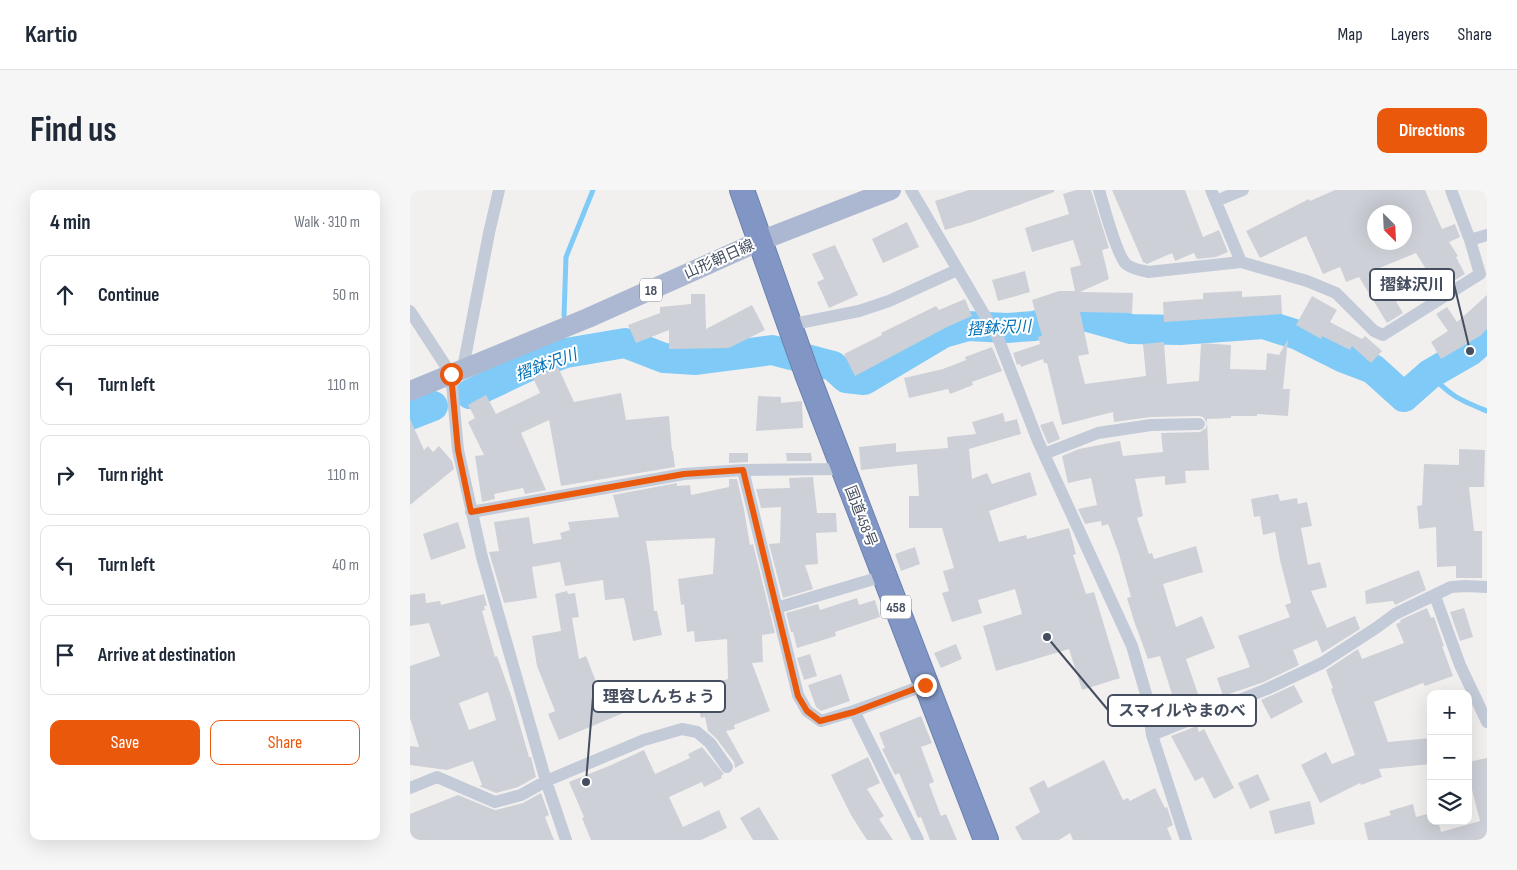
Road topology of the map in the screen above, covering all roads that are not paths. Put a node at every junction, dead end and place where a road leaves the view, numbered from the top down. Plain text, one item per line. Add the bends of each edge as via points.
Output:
1 (499, 190) edge
2 (742, 190) edge
3 (892, 190) edge
4 (912, 190) edge
5 (1099, 190) edge
6 (1243, 190) edge
7 (1451, 190) edge
8 (1213, 196) edge
9 (1487, 235) edge
10 (1470, 240) junction
11 (760, 241) junction
12 (1241, 262) junction
13 (957, 270) junction
14 (410, 311) edge
15 (792, 334) junction
16 (457, 371) junction
17 (410, 390) edge
18 (1199, 424) dead end
19 (1044, 454) junction
20 (743, 470) junction
21 (844, 470) junction
22 (471, 512) junction
23 (884, 576) junction
24 (1487, 587) edge
25 (1435, 596) junction
26 (776, 608) junction
27 (925, 685) junction
28 (854, 712) junction
29 (1487, 722) edge
30 (1152, 735) junction
31 (727, 767) dead end
32 (546, 781) junction
33 (410, 788) edge
34 (566, 840) edge
35 (918, 840) edge
36 (986, 840) edge
37 (1186, 840) edge

1 - 16 street
2 - 11 highway, 国道458号 / 458
3 - 11 main road, 山形朝日線 / 18
4 - 13 street
5 - 12 street via 1124,263 1137,270 1148,272
6 - 8 street
7 - 10 street
8 - 12 street
9 - 10 street
10 - 12 street via 1480,274 1383,335 1374,331 1336,293 1307,280
11 - 15 highway, 国道458号 / 458
11 - 16 main road, 山形朝日線 / 18 via 588,318
13 - 15 street via 889,301
13 - 19 street via 998,338
14 - 16 street
15 - 21 highway, 国道458号 / 458
16 - 17 main road, 山形朝日線 / 18
16 - 22 street via 458,450
18 - 19 street via 1151,425 1098,433
19 - 30 street via 1132,646 1146,694
20 - 21 street
20 - 22 street via 684,474
20 - 26 street
21 - 23 highway, 国道458号 / 458
22 - 32 street via 496,611
23 - 26 street
23 - 27 highway, 国道458号 / 458
24 - 25 street via 1450,587
25 - 29 street via 1460,665
25 - 30 street via 1395,614 1322,663
26 - 28 street via 798,696 807,711 820,721
27 - 28 street
27 - 36 highway, 国道458号 / 458
28 - 35 street
30 - 37 street
31 - 32 street via 710,743 697,732 682,729 644,740
32 - 33 street via 521,795 495,802 437,777
32 - 34 street

